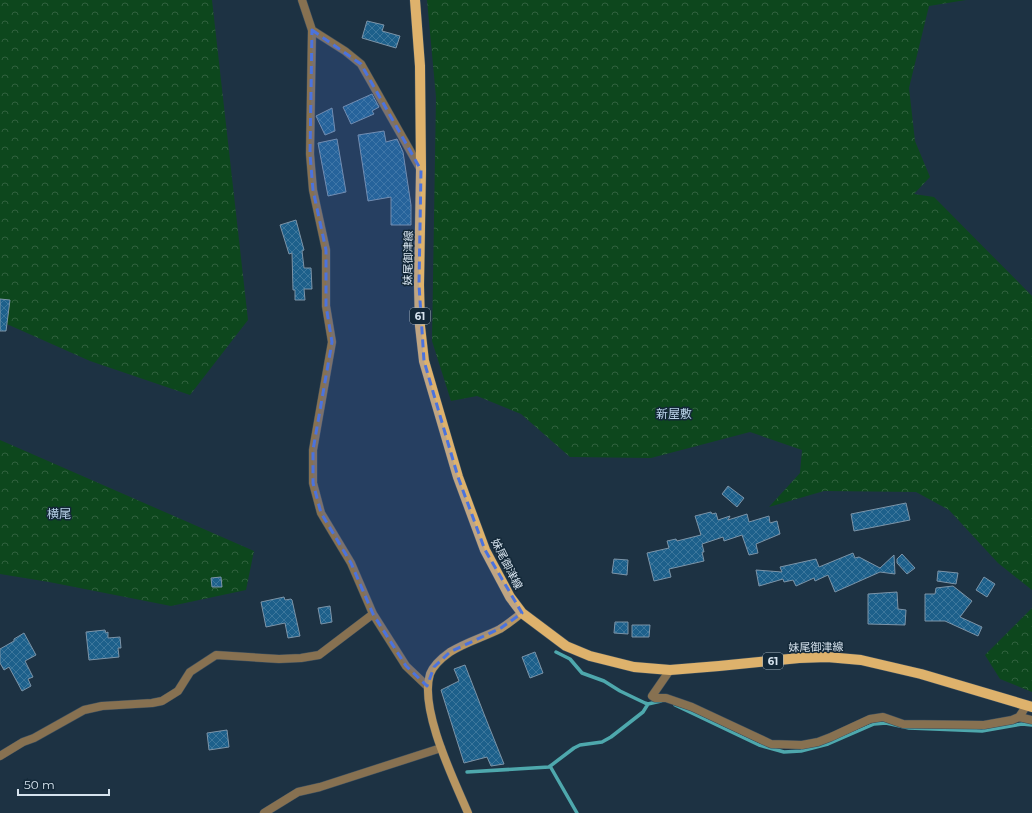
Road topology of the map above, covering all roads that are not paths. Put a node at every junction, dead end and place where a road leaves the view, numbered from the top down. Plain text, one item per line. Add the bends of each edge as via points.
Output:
1 (415, 0) edge
2 (304, 1) edge
3 (312, 30) junction
4 (421, 170) junction
5 (522, 613) junction
6 (373, 614) junction
7 (670, 670) junction
8 (427, 686) junction
9 (1029, 706) edge
10 (1019, 716) junction
11 (1032, 720) edge
12 (441, 748) junction
13 (0, 756) edge
14 (264, 813) edge
15 (468, 813) edge

1 - 4 main road, 妹尾御津線 / 61 via 420,66
2 - 3 street
3 - 4 street via 361,64
3 - 6 street via 310,154 313,190 326,250 326,306 332,342 313,450 313,482 321,513 351,563
4 - 5 main road, 妹尾御津線 / 61 via 419,292 424,361 458,477 485,550 510,597
5 - 7 main road, 妹尾御津線 / 61 via 566,646 590,656 634,667
5 - 8 street via 501,628 450,652 434,667
6 - 8 street via 406,666
6 - 13 street via 319,654 279,660 216,655 190,672 178,691 162,701 84,710
7 - 9 main road, 妹尾御津線 / 61 via 799,658 861,660 921,674
7 - 10 street via 652,696 692,707 771,744 802,745 818,742 870,719 883,717 903,724 984,725 1012,720
8 - 12 street via 432,721
9 - 10 street
10 - 11 street
12 - 14 street via 298,792
12 - 15 street

